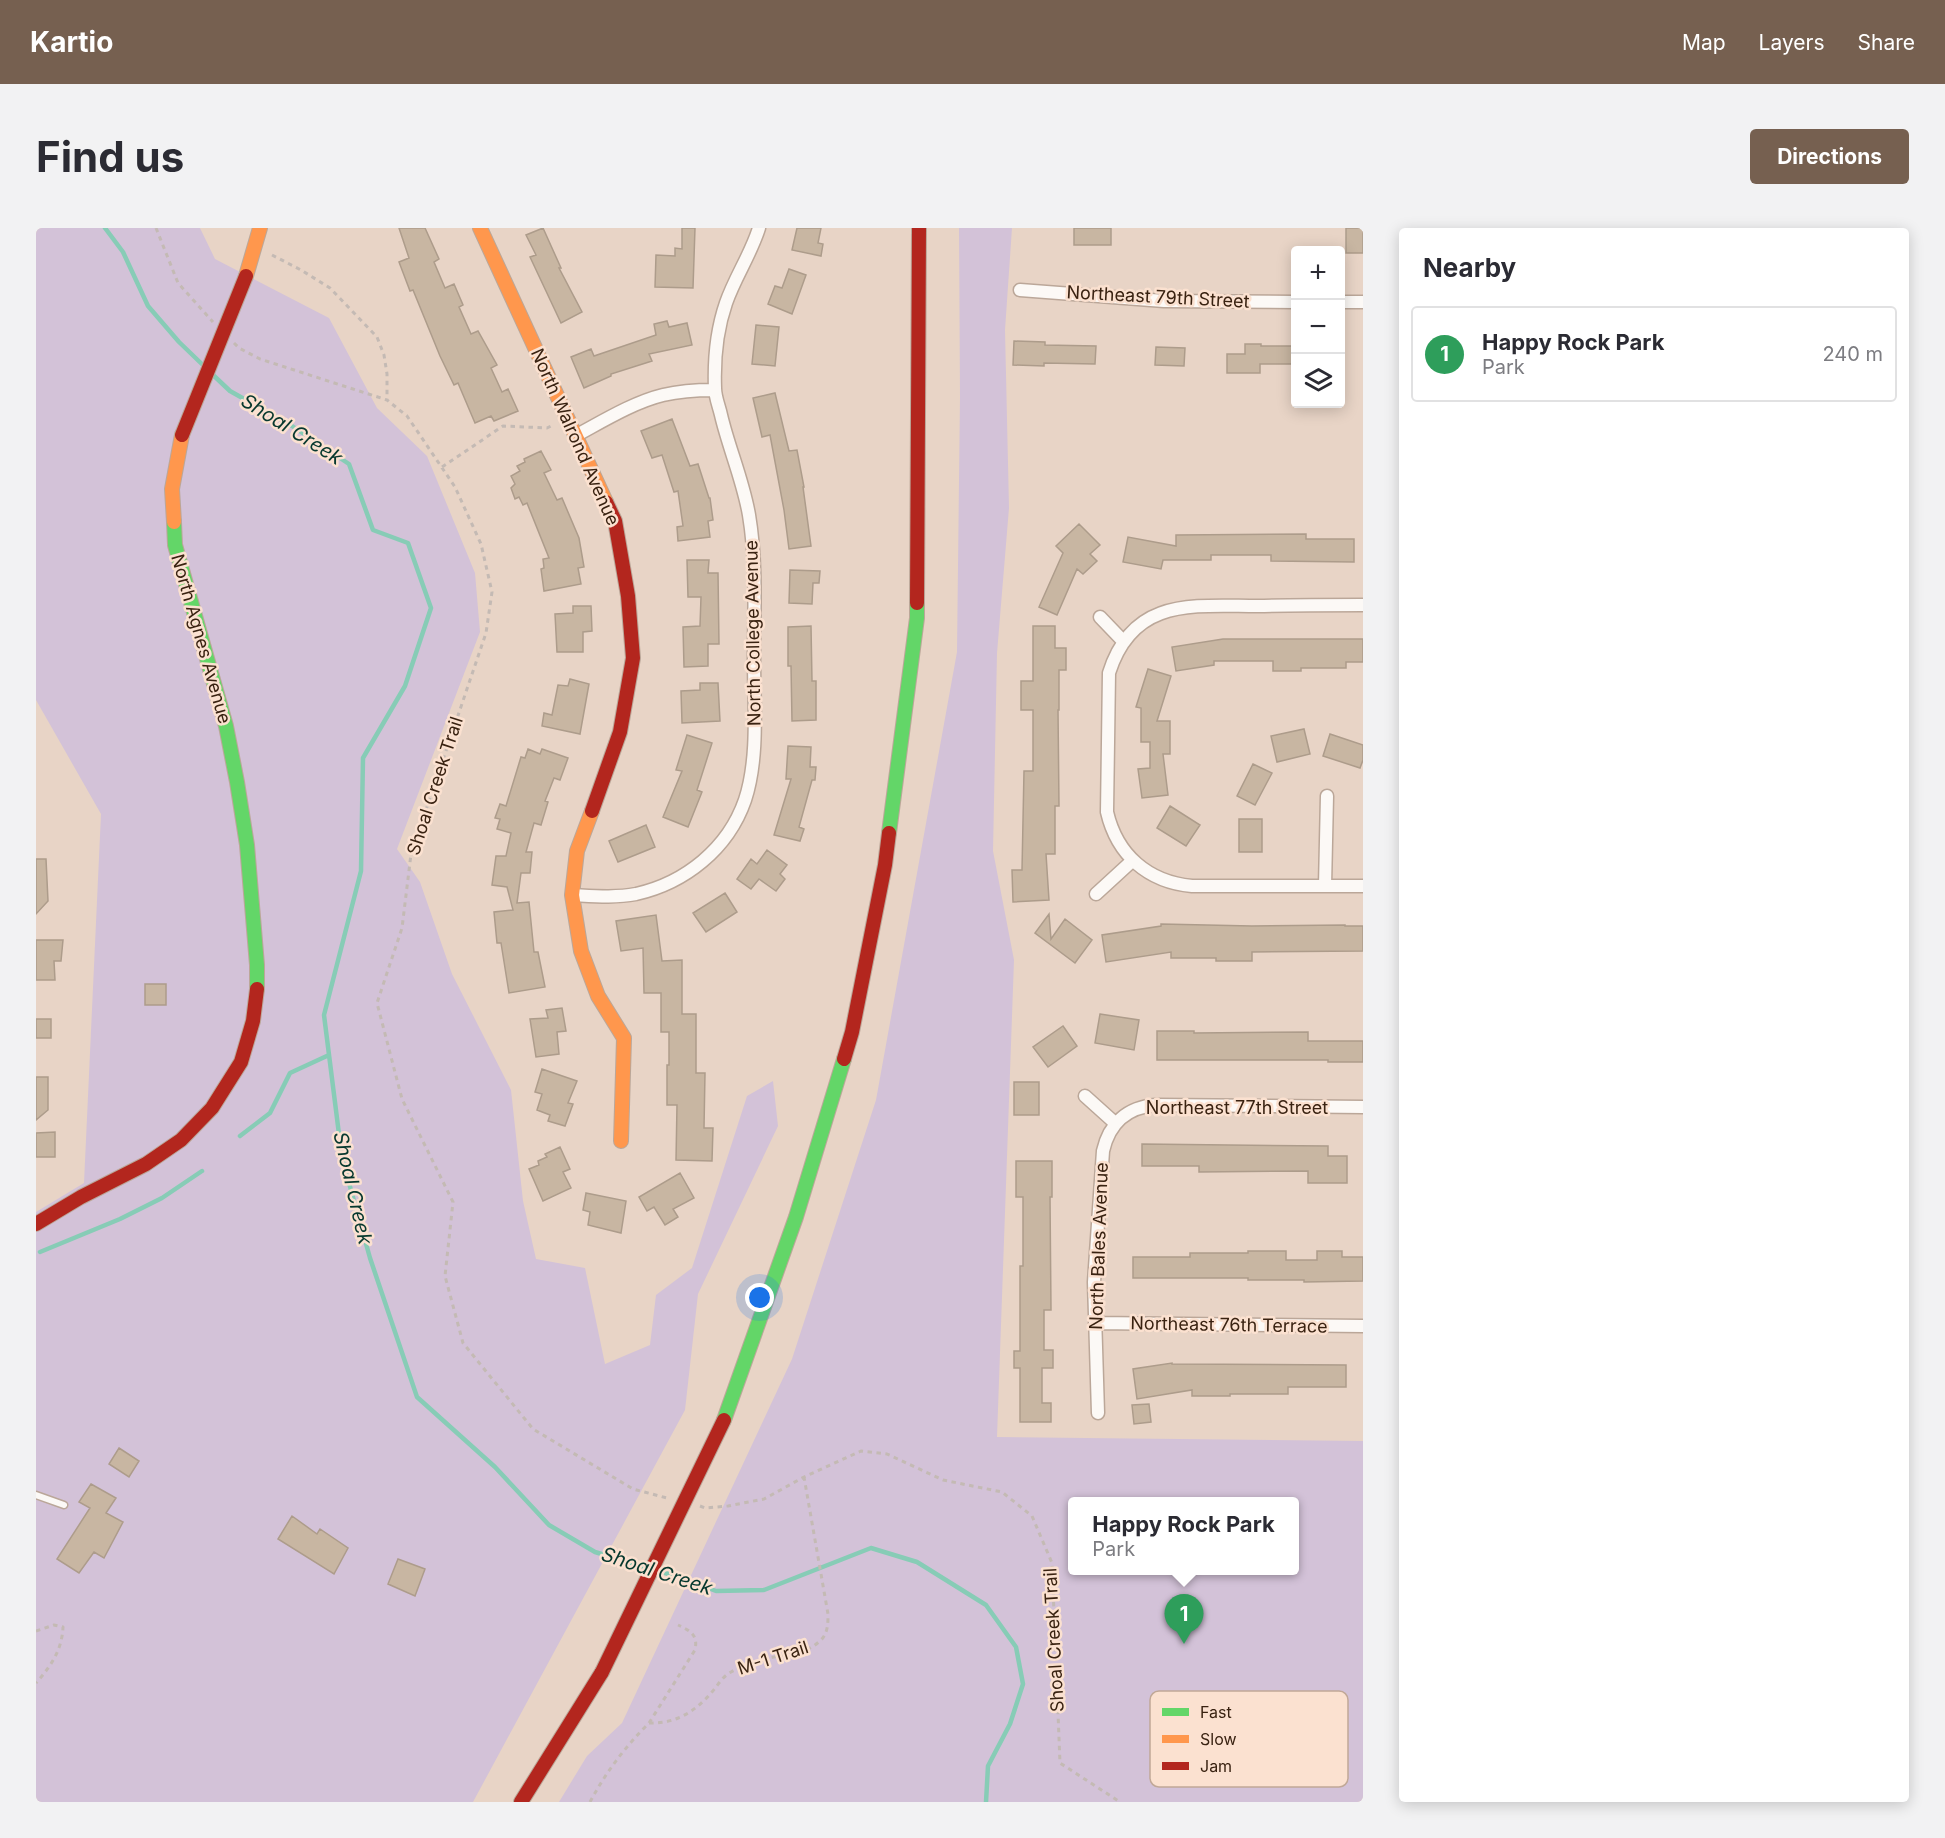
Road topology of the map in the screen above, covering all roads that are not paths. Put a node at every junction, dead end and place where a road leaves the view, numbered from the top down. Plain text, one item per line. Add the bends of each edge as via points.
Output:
1 (260, 228) edge
2 (480, 228) edge
3 (759, 228) edge
4 (919, 228) edge
5 (1020, 290) dead end
6 (1291, 302) edge
7 (1345, 302) edge
8 (1363, 302) edge
9 (714, 390) junction
10 (576, 435) junction
11 (1363, 605) edge
12 (1100, 617) dead end
13 (1124, 642) junction
14 (1327, 796) dead end
15 (1132, 861) junction
16 (1325, 886) junction
17 (1363, 886) edge
18 (1096, 894) dead end
19 (572, 895) junction
20 (1085, 1096) dead end
21 (1363, 1107) edge
22 (1115, 1123) junction
23 (621, 1141) dead end
24 (36, 1224) edge
25 (1095, 1323) junction
26 (1363, 1326) edge
27 (1098, 1413) dead end
28 (36, 1495) edge
29 (64, 1505) dead end
30 (521, 1802) edge

1 - 24 street, North Agnes Avenue, bridge via 246,276 182,435 172,489 175,545 226,726 247,845 257,964 257,994 249,1040 227,1086 182,1140
2 - 10 street, North Walrond Avenue
3 - 9 street, North College Avenue via 726,302
4 - 30 street, bridge via 917,618 885,865 852,1032 796,1217 724,1420 602,1672
5 - 6 street, Northeast 79th Street via 1164,301
7 - 8 street
9 - 10 street via 661,395
9 - 19 street, North College Avenue via 742,482 754,552 754,737 745,800 719,845 702,863 678,879 636,894
10 - 19 street, North Walrond Avenue via 615,521 628,596 633,658 620,732 577,851
11 - 13 street via 1187,606 1156,615 1137,627
12 - 13 street
13 - 15 street via 1109,673 1107,812 1114,834
14 - 16 street
15 - 16 street via 1160,879 1181,885
15 - 18 street
16 - 17 street
19 - 23 street, North Walrond Avenue via 581,951 598,996 624,1038
20 - 22 street
21 - 22 street, Northeast 77th Street via 1156,1105 1134,1109
22 - 25 street, North Bales Avenue via 1103,1151
25 - 26 street, Northeast 76th Terrace
25 - 27 street, North Bales Avenue
28 - 29 lane

